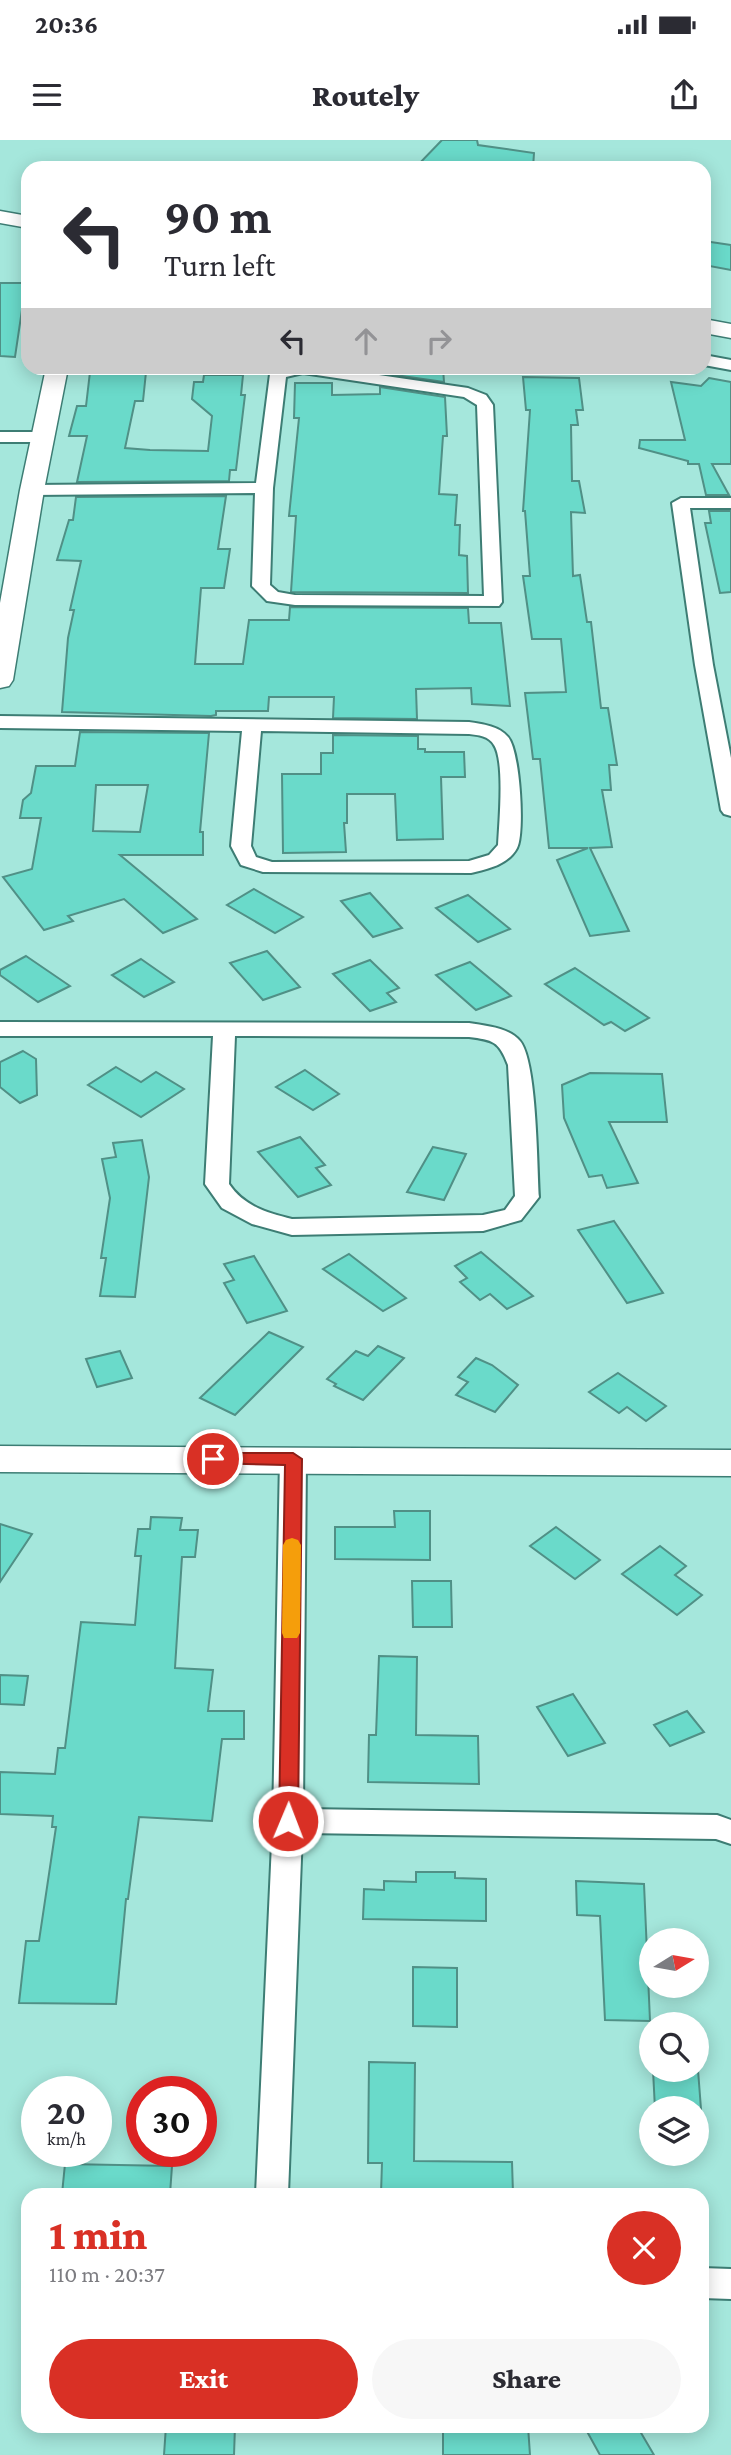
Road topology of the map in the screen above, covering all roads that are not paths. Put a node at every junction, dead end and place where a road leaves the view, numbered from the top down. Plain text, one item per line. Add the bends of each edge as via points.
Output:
1 (0, 217) edge
2 (21, 221) edge
3 (711, 327) edge
4 (731, 331) edge
5 (711, 361) edge
6 (731, 365) edge
7 (56, 375) edge
8 (278, 375) edge
9 (349, 375) edge
10 (0, 437) edge
11 (43, 438) junction
12 (264, 488) junction
13 (32, 490) junction
14 (731, 503) edge
15 (0, 680) edge
16 (0, 722) edge
17 (253, 725) junction
18 (731, 810) edge
19 (0, 1029) edge
20 (224, 1030) junction
21 (0, 1459) edge
22 (293, 1459) junction
23 (731, 1463) edge
24 (288, 1821) junction
25 (731, 1832) edge
26 (271, 2188) edge
27 (709, 2283) edge
28 (731, 2284) edge

1 - 2 street
3 - 4 street
5 - 6 street
7 - 11 street
8 - 12 street
9 - 12 street via 468,393 485,405 493,602 273,597 261,586
10 - 11 street
11 - 13 street
12 - 13 street
13 - 15 street
14 - 18 street via 681,503
16 - 17 street
17 - 17 street via 492,732 504,744 510,792 508,846 496,859 471,867 270,868 248,861 241,846
19 - 20 street
20 - 20 street via 469,1030 495,1034 511,1044 519,1065 527,1197 513,1215 483,1223 292,1227 260,1219 230,1203 217,1184
21 - 22 street
22 - 23 street
22 - 24 street
24 - 25 street via 717,1827
24 - 26 street
27 - 28 street

